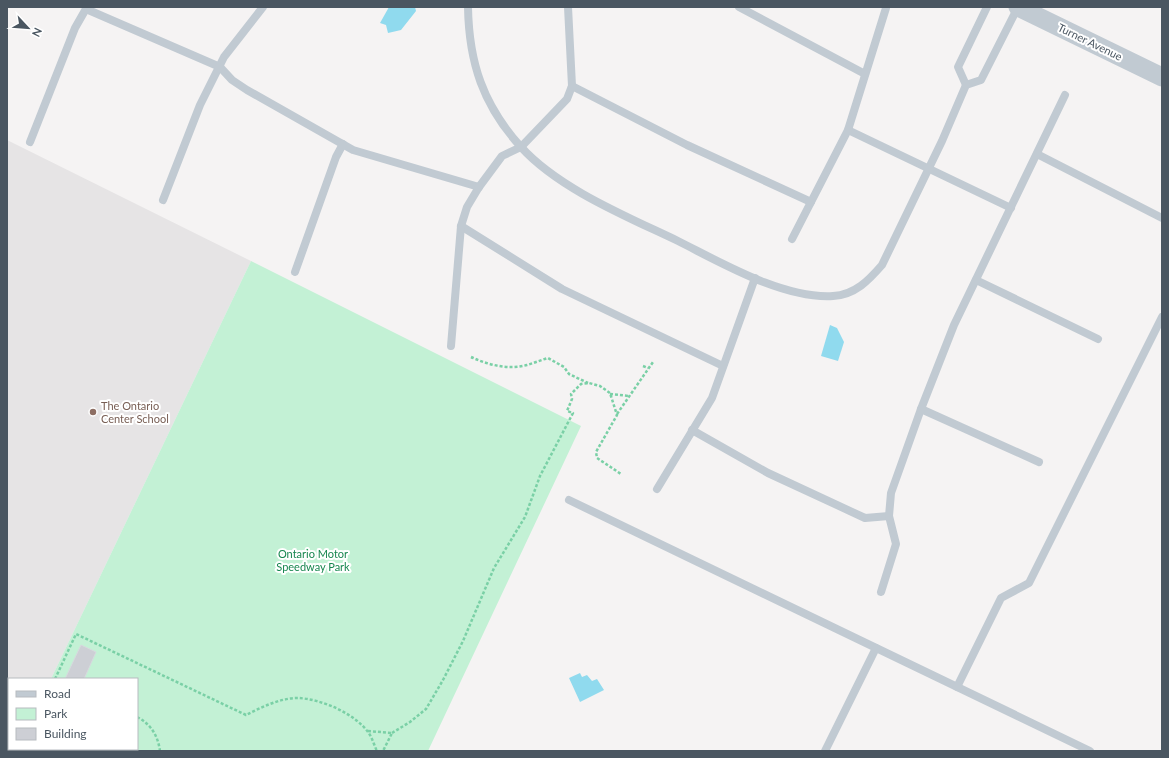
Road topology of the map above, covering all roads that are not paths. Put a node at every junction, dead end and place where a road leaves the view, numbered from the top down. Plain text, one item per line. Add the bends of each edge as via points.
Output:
1 (263, 7) edge
2 (468, 7) edge
3 (568, 7) edge
4 (739, 7) edge
5 (987, 7) edge
6 (1018, 7) edge
7 (86, 8) edge
8 (886, 8) dead end
9 (220, 67) junction
10 (865, 74) junction
11 (1162, 77) edge
12 (966, 85) junction
13 (572, 86) junction
14 (1065, 95) dead end
15 (848, 130) junction
16 (30, 142) dead end
17 (343, 144) junction
18 (521, 147) junction
19 (1037, 154) junction
20 (930, 168) junction
21 (479, 187) junction
22 (163, 200) dead end
23 (811, 202) junction
24 (1011, 208) junction
25 (1162, 218) edge
26 (461, 226) junction
27 (792, 239) dead end
28 (295, 272) dead end
29 (755, 278) junction
30 (976, 280) junction
31 (1162, 317) edge
32 (1098, 339) dead end
33 (451, 346) dead end
34 (723, 366) junction
35 (921, 409) junction
36 (692, 430) junction
37 (1039, 462) dead end
38 (657, 489) dead end
39 (569, 500) dead end
40 (889, 516) junction
41 (881, 592) dead end
42 (876, 648) junction
43 (957, 687) junction
44 (825, 751) edge
45 (1090, 751) edge

1 - 9 lane via 236,40
2 - 18 lane via 468,36 474,64 485,92 502,122
3 - 13 lane
4 - 10 lane
5 - 12 lane via 958,67
6 - 11 street, Turner Avenue
6 - 12 lane via 981,80
7 - 9 lane
7 - 16 lane via 75,28
8 - 10 lane
9 - 17 lane via 232,80 247,90
9 - 22 lane via 200,105
10 - 15 lane
12 - 20 lane
13 - 18 lane via 567,99
13 - 23 lane via 687,145
14 - 19 lane
15 - 20 lane
15 - 23 lane
17 - 21 lane via 353,150
17 - 28 lane
18 - 21 lane via 502,156
18 - 29 lane via 552,173 585,195
19 - 24 lane
19 - 25 lane
20 - 24 lane
20 - 29 lane via 882,265 869,280 853,292 834,296 814,296
21 - 26 lane via 467,207
23 - 27 lane
24 - 30 lane
26 - 33 lane
26 - 34 lane via 562,289
29 - 34 lane
30 - 32 lane
30 - 35 lane via 954,325
31 - 43 lane via 1030,583 1001,598
34 - 36 lane via 712,398
35 - 37 lane
35 - 40 lane via 891,493
36 - 38 lane
36 - 40 lane via 768,472 865,518
39 - 42 lane
40 - 41 lane via 896,544
42 - 43 lane
42 - 44 lane
43 - 45 lane

